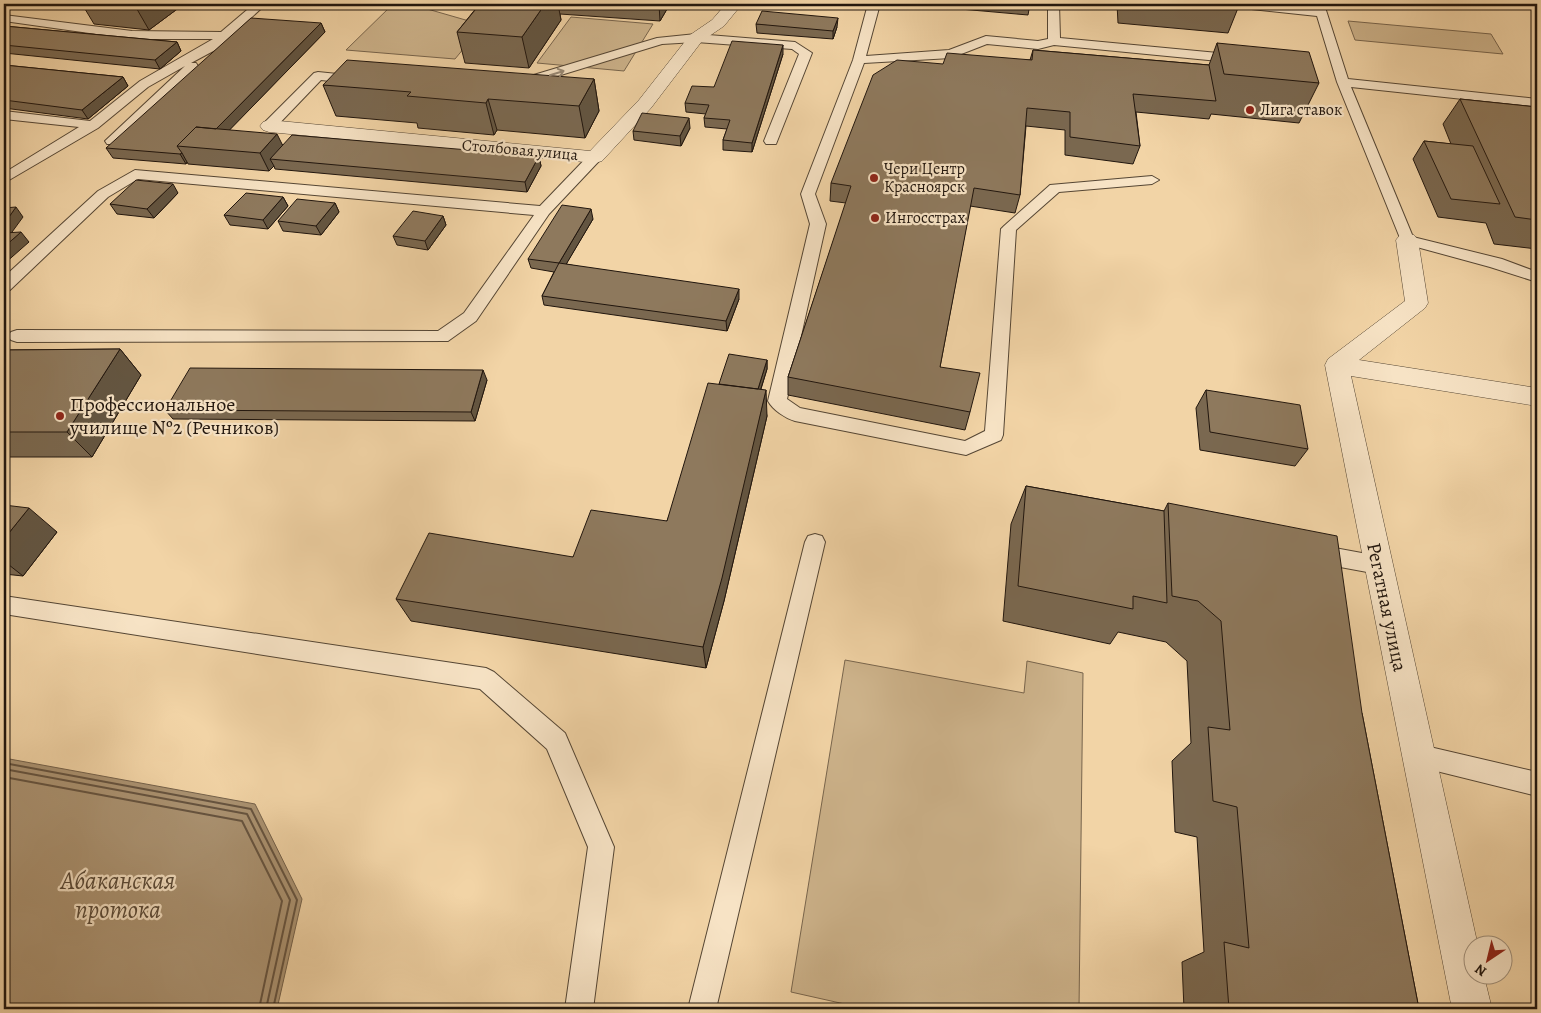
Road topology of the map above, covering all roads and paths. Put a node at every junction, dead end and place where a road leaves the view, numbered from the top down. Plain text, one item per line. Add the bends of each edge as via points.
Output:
1 (260, 4) edge
2 (734, 4) edge
3 (874, 4) edge
4 (1054, 4) edge
5 (1233, 4) edge
6 (1320, 8) edge
7 (4, 18) edge
8 (696, 38) junction
9 (219, 40) junction
10 (1054, 41) junction
11 (859, 60) junction
12 (1254, 60) edge
13 (366, 80) edge
14 (1343, 82) junction
15 (512, 86) edge
16 (1537, 103) edge
17 (4, 114) edge
18 (93, 125) junction
19 (268, 126) joint
20 (112, 141) edge
21 (771, 141) dead end
22 (595, 157) junction
23 (4, 179) edge
24 (1152, 180) dead end
25 (544, 211) junction
26 (1407, 240) junction
27 (1537, 277) edge
28 (4, 286) edge
29 (17, 336) dead end
30 (1337, 365) junction
31 (1537, 397) edge
32 (815, 542) dead end
33 (1292, 548) edge
34 (1378, 565) junction
35 (4, 605) edge
36 (1417, 756) junction
37 (1537, 784) edge
38 (579, 1009) edge
39 (702, 1009) edge
40 (1472, 1009) edge

1 - 9 lane
2 - 8 street, Столбовая улица via 718,23
3 - 11 lane
4 - 10 lane
5 - 6 lane
6 - 14 lane
7 - 9 lane via 132,35
15 -> 8 lane via 661,41
8 - 21 lane via 794,46 806,53
8 - 22 street, Столбовая улица via 645,104
9 - 18 lane via 144,84
9 - 20 lane
10 - 11 lane via 1038,45 986,40 950,54
10 - 12 lane
11 - 24 lane via 808,194 818,224 777,401 795,414 966,448 994,435 1009,229 1055,188
13 - 19 lane via 318,76
14 - 16 lane
14 - 26 lane
17 - 18 lane
18 - 23 lane
19 - 22 street, Столбовая улица
22 - 25 lane
25 - 28 lane via 135,174 103,194
25 - 29 lane via 476,310 442,337
26 - 27 lane
26 - 30 street via 1417,303
30 - 31 street
30 - 34 street, Регатная улица
32 - 39 lane
33 - 34 lane
34 - 36 street, Регатная улица
35 - 38 lane via 486,678 556,741 601,847
36 - 37 lane
36 - 40 street, Регатная улица

